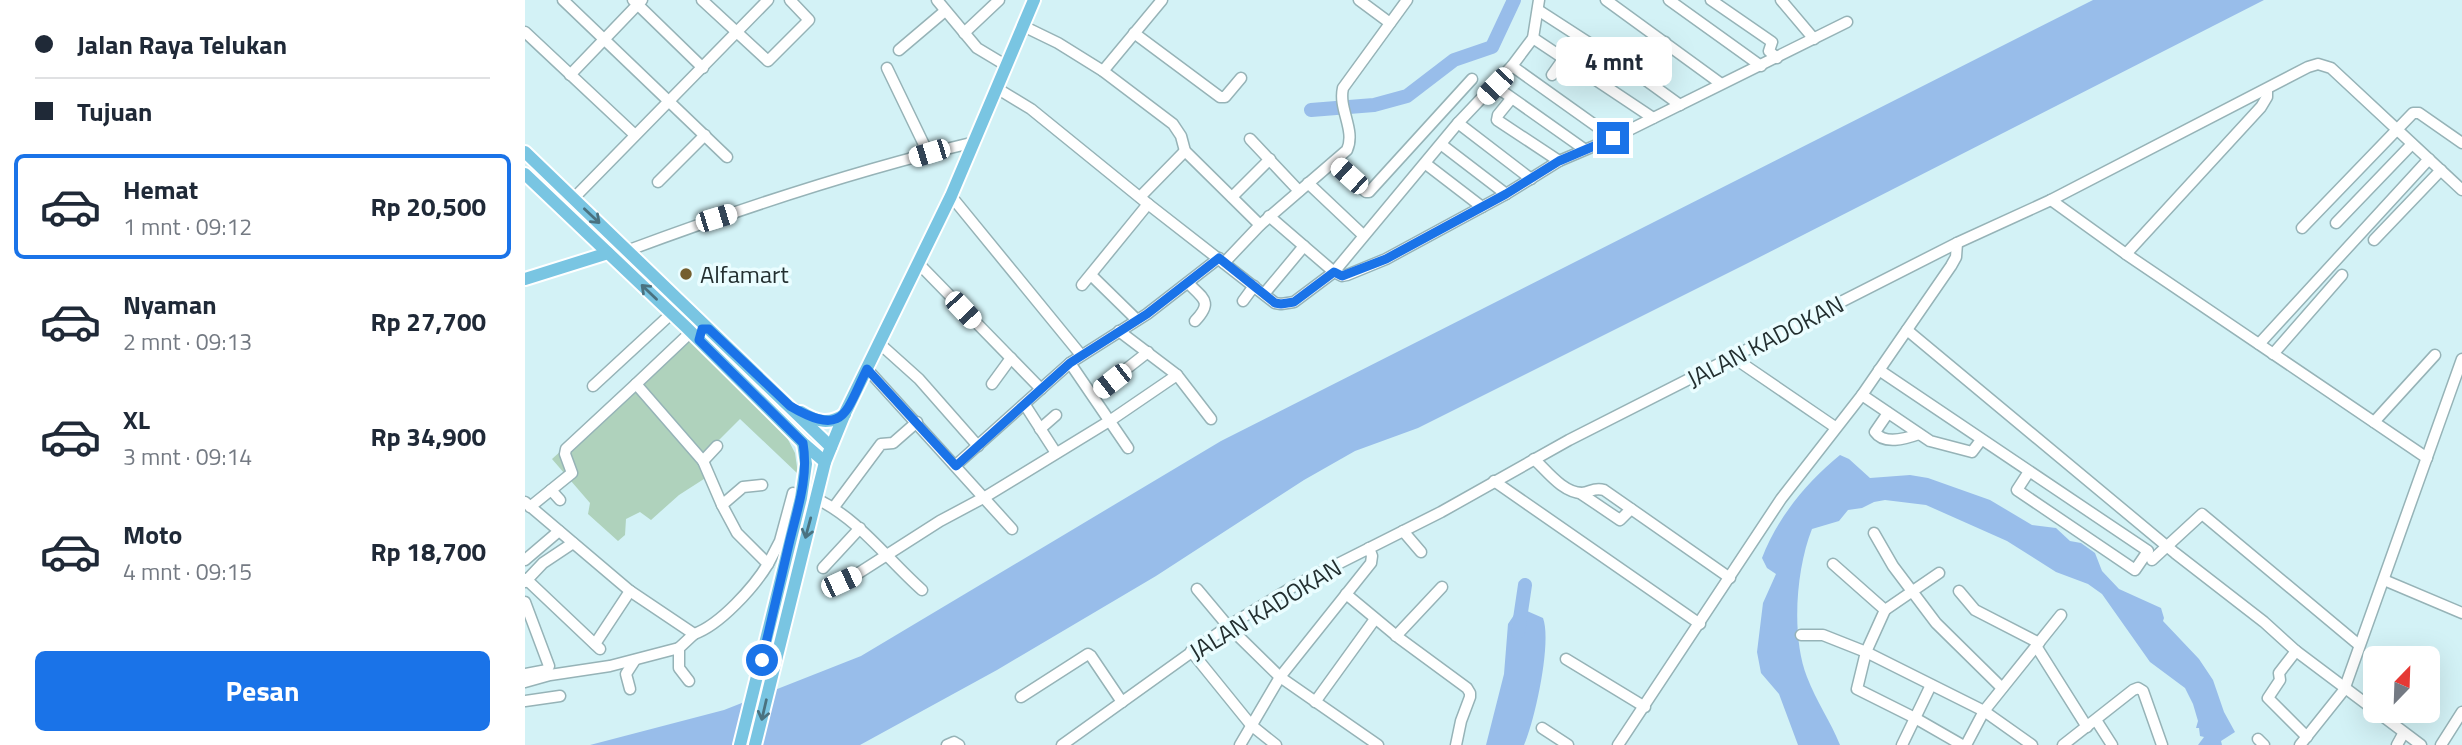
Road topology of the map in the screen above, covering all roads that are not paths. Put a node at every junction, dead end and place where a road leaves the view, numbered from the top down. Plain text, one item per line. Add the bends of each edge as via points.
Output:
1 (563, 0) edge
2 (768, 0) edge
3 (790, 0) edge
4 (937, 0) edge
5 (999, 0) edge
6 (1034, 0) edge
7 (1359, 0) edge
8 (1407, 0) edge
9 (1606, 0) edge
10 (1669, 0) edge
11 (1711, 0) edge
12 (1781, 0) edge
13 (704, 1) edge
14 (1159, 1) edge
15 (638, 2) edge
16 (1539, 5) edge
17 (945, 11) junction
18 (1847, 22) dead end
19 (1390, 23) junction
20 (1023, 26) junction
21 (525, 32) edge
22 (736, 33) junction
23 (964, 33) junction
24 (1134, 33) junction
25 (1533, 38) junction
26 (1814, 39) junction
27 (604, 40) junction
28 (1665, 42) junction
29 (899, 50) dead end
30 (1564, 58) junction
31 (1777, 58) junction
32 (1007, 66) junction
33 (1513, 66) junction
34 (1761, 66) junction
35 (703, 68) junction
36 (887, 68) dead end
37 (1103, 71) junction
38 (570, 75) junction
39 (1552, 75) dead end
40 (1640, 76) junction
41 (1241, 78) dead end
42 (1472, 79) dead end
43 (1720, 83) junction
44 (1495, 86) junction
45 (998, 89) junction
46 (2267, 89) junction
47 (1511, 99) junction
48 (670, 101) junction
49 (1680, 105) junction
50 (1653, 118) junction
51 (1458, 123) junction
52 (2398, 130) junction
53 (635, 135) junction
54 (705, 135) junction
55 (1613, 138) junction
56 (1250, 139) dead end
57 (975, 142) junction
58 (2462, 143) edge
59 (2412, 144) junction
60 (1441, 145) junction
61 (1184, 147) junction
62 (1584, 149) junction
63 (525, 152) edge
64 (929, 153) junction
65 (727, 157) dead end
66 (1270, 159) junction
67 (2428, 159) junction
68 (1559, 161) junction
69 (1334, 163) junction
70 (1426, 164) junction
71 (2441, 170) junction
72 (525, 174) edge
73 (1531, 179) junction
74 (658, 182) dead end
75 (1308, 183) junction
76 (2462, 190) edge
77 (1299, 191) junction
78 (1506, 194) junction
79 (951, 196) junction
80 (1232, 197) junction
81 (573, 198) junction
82 (1144, 200) junction
83 (2051, 200) junction
84 (1482, 207) junction
85 (1269, 216) junction
86 (2336, 223) dead end
87 (1260, 225) junction
88 (2302, 228) dead end
89 (1363, 235) junction
90 (2374, 240) dead end
91 (1957, 243) junction
92 (1304, 246) junction
93 (629, 250) junction
94 (608, 253) junction
95 (2126, 254) junction
96 (1221, 260) junction
97 (918, 263) junction
98 (1334, 272) junction
99 (1091, 275) junction
100 (2342, 275) dead end
101 (525, 279) edge
102 (1188, 283) junction
103 (1082, 285) dead end
104 (1254, 286) junction
105 (1264, 294) junction
106 (1243, 301) dead end
107 (671, 314) junction
108 (695, 315) junction
109 (1137, 320) junction
110 (1195, 321) dead end
111 (709, 329) junction
112 (1907, 330) junction
113 (1119, 331) junction
114 (692, 333) junction
115 (880, 344) junction
116 (2259, 344) junction
117 (1148, 352) junction
118 (2273, 354) junction
119 (1081, 355) junction
120 (2435, 355) dead end
121 (1011, 358) junction
122 (1734, 358) junction
123 (2462, 359) edge
124 (1070, 363) junction
125 (867, 369) junction
126 (1879, 370) junction
127 (1177, 375) junction
128 (636, 384) junction
129 (992, 384) dead end
130 (593, 386) dead end
131 (1041, 389) junction
132 (1093, 395) junction
133 (1862, 395) junction
134 (1025, 405) junction
135 (790, 406) junction
136 (845, 413) junction
137 (1888, 413) junction
138 (1056, 415) dead end
139 (1211, 419) dead end
140 (1111, 420) junction
141 (916, 422) junction
142 (2374, 422) junction
143 (1835, 427) junction
144 (1041, 429) junction
145 (1919, 434) junction
146 (1981, 440) junction
147 (803, 443) junction
148 (717, 446) dead end
149 (978, 446) junction
150 (831, 447) junction
151 (1128, 447) dead end
152 (1056, 453) junction
153 (2427, 458) junction
154 (1534, 459) junction
155 (703, 461) junction
156 (825, 462) junction
157 (956, 466) junction
158 (2028, 473) junction
159 (1494, 481) junction
160 (762, 485) dead end
161 (551, 490) junction
162 (793, 493) dead end
163 (1579, 493) junction
164 (985, 497) junction
165 (815, 498) junction
166 (560, 500) dead end
167 (527, 504) edge
168 (722, 505) junction
169 (834, 507) junction
170 (1631, 509) junction
171 (860, 528) junction
172 (1012, 529) dead end
173 (559, 531) junction
174 (1403, 531) junction
175 (1874, 533) dead end
176 (573, 543) junction
177 (2166, 545) junction
178 (1369, 548) junction
179 (1421, 552) dead end
180 (887, 555) junction
181 (525, 560) edge
182 (2152, 560) dead end
183 (768, 564) junction
184 (1833, 564) dead end
185 (823, 568) dead end
186 (1939, 573) dead end
187 (1730, 578) junction
188 (2384, 580) junction
189 (526, 581) edge
190 (1442, 587) dead end
191 (828, 589) dead end
192 (1197, 589) dead end
193 (922, 590) dead end
194 (631, 591) junction
195 (1959, 591) dead end
196 (1913, 592) junction
197 (1346, 594) junction
198 (525, 602) edge
199 (1885, 610) junction
200 (2462, 613) edge
201 (2061, 615) dead end
202 (1375, 619) junction
203 (528, 621) edge
204 (1700, 624) junction
205 (1228, 626) junction
206 (694, 634) junction
207 (1801, 635) dead end
208 (1397, 636) junction
209 (2038, 644) junction
210 (2359, 645) junction
211 (679, 648) junction
212 (1191, 651) junction
213 (2296, 651) junction
214 (1866, 652) junction
215 (1566, 659) dead end
216 (635, 660) junction
217 (525, 674) edge
218 (1280, 677) junction
219 (689, 681) dead end
220 (525, 682) edge
221 (1931, 685) junction
222 (2002, 688) junction
223 (631, 689) dead end
224 (2344, 690) junction
225 (561, 695) dead end
226 (1021, 698) dead end
227 (525, 701) edge
228 (1122, 702) junction
229 (1315, 702) junction
230 (1645, 707) junction
231 (1984, 711) junction
232 (2462, 712) edge
233 (1915, 718) junction
234 (2097, 720) junction
235 (1251, 725) junction
236 (2087, 727) junction
237 (1542, 728) dead end
238 (2403, 734) junction
239 (2304, 741) edge
240 (740, 745) edge
241 (755, 745) edge
242 (947, 745) edge
243 (959, 745) edge
244 (1062, 745) edge
245 (1240, 745) edge
246 (1276, 745) edge
247 (1378, 745) edge
248 (1456, 745) edge
249 (1569, 745) edge
250 (1618, 745) edge
251 (1902, 745) edge
252 (1964, 745) edge
253 (2032, 745) edge
254 (2063, 745) edge
255 (2112, 745) edge
256 (2162, 745) edge
257 (2397, 745) edge
258 (2421, 745) edge
259 (2441, 745) edge

1 - 27 street
2 - 22 street
3 - 22 street via 809,20 768,61
4 - 17 street
5 - 23 street
6 - 20 main road
7 - 19 street
8 - 19 street
9 - 28 street
10 - 34 street
11 - 31 street via 1772,42 1769,51
12 - 26 street
13 - 22 street
14 - 24 street
15 - 27 street
15 - 35 street
16 - 25 street
16 - 40 street
17 - 23 street
17 - 29 street
18 - 26 street
19 - 69 street via 1343,88 1350,135 1347,149
20 - 32 main road
20 - 37 street
21 - 38 street
22 - 35 street
23 - 32 street
24 - 37 street
24 - 41 street via 1220,97
25 - 30 street
25 - 33 street
26 - 31 street
27 - 38 street
27 - 48 street
28 - 40 street
28 - 43 street
30 - 39 street
30 - 50 street
31 - 34 street
32 - 45 main road
33 - 44 street
33 - 55 street
34 - 43 street
35 - 48 street
36 - 64 street
37 - 61 street via 1179,131
38 - 53 street
40 - 49 street
42 - 69 street via 1369,192
43 - 49 street
44 - 47 street
44 - 51 street
45 - 57 main road
45 - 82 street via 1024,104
46 - 52 street, JALAN KADOKAN via 2308,67 2324,65
46 - 83 street, JALAN KADOKAN
46 - 95 street via 2261,107
47 - 62 street
47 - 68 street via 1497,120
48 - 53 street
48 - 54 street
49 - 50 street
50 - 55 street
51 - 60 street
51 - 73 street
52 - 58 street via 2416,112
52 - 59 street, JALAN KADOKAN
52 - 88 street
53 - 81 street
54 - 65 street
54 - 74 street
55 - 62 street
56 - 66 street
57 - 64 street
57 - 79 main road
59 - 67 street, JALAN KADOKAN
59 - 86 street
60 - 70 street
60 - 78 street
61 - 80 street
61 - 82 street
62 - 68 street
63 - 81 main road
64 - 93 street via 716,218
66 - 77 street
66 - 80 street
67 - 71 street, JALAN KADOKAN
67 - 116 street
68 - 73 street
69 - 75 street
70 - 84 street
70 - 89 street
71 - 76 street, JALAN KADOKAN
71 - 90 street
72 - 94 main road
73 - 78 street
75 - 77 street
75 - 89 street
77 - 85 street
78 - 84 street
79 - 97 main road
79 - 119 street
80 - 87 street
81 -> 93 main road
82 - 96 street
82 - 99 street
83 - 91 street, JALAN KADOKAN
83 - 95 street
84 - 98 street via 1386,259 1342,276
85 - 87 street
85 - 92 street
87 - 96 street
89 - 98 street
91 - 112 street via 1951,266
91 - 122 street, JALAN KADOKAN
92 - 98 street
92 - 105 street
93 - 108 main road
94 - 101 main road
107 -> 94 main road
95 - 116 street
96 - 102 street
96 - 104 street
97 - 115 main road
97 - 121 street
98 - 105 street via 1294,302 1275,303
99 - 103 street
99 - 109 street
100 - 118 street
102 - 109 street
102 - 110 street via 1206,305
104 - 105 street
104 - 106 street
107 - 114 main road
107 - 130 street
108 - 111 main road
108 - 114 main road
109 - 113 street
111 - 114 main road
111 - 135 main road
112 - 126 street
112 - 177 street
113 - 117 street
113 - 119 street
114 - 128 street
114 - 147 main road
115 - 125 main road
115 - 149 street via 919,379
116 - 118 street
117 - 127 street
117 - 132 street
118 - 142 street
119 - 124 street
120 - 142 street
121 - 129 street
121 - 131 street
122 - 143 street
122 - 154 street, JALAN KADOKAN
123 - 153 street
124 - 131 street
124 - 132 street
125 - 136 main road
125 - 141 street
126 - 133 street
126 - 146 street
127 - 139 street
127 - 140 street
128 - 155 street
128 - 161 street via 566,449 572,473
131 - 134 street
132 - 140 street
133 - 137 street
133 - 143 street
134 - 144 street
134 - 149 street
135 - 136 main road via 827,422
135 - 150 main road
136 - 150 main road
137 - 145 street
137 - 145 street via 1875,432 1880,439
138 - 144 street
140 - 151 street
140 - 152 street
141 - 157 street
141 - 169 street via 893,443 881,444
142 - 153 street
143 - 187 street
144 - 152 street
145 - 146 street via 1935,444 1970,452
146 - 158 street
147 - 156 main road
147 - 240 main road via 806,464 801,498
148 - 155 street
149 - 157 street
150 - 156 main road
152 - 164 street
153 - 188 street
154 - 159 street, JALAN KADOKAN
154 - 163 street
155 - 168 street
156 - 165 main road
157 - 164 street
158 - 158 street via 2033,472 2148,551 2135,570 2017,490
159 - 174 street, JALAN KADOKAN
159 - 204 street
160 - 168 street via 743,486
161 - 166 street
161 - 167 street
162 - 183 street via 780,541
163 - 170 street via 1599,488
163 - 170 street via 1620,520
164 - 172 street
164 - 180 street
165 - 169 street
165 -> 241 main road
167 - 173 street
168 - 183 street via 737,533
169 - 171 street
170 - 187 street
171 - 180 street
171 - 185 street
173 - 176 street
173 - 181 street
174 - 178 street, JALAN KADOKAN
174 - 179 street
175 - 196 street
176 - 189 street
176 - 194 street
177 - 182 street
177 - 210 street via 2203,515
177 - 213 street
178 - 197 street via 1371,564
178 - 205 street, JALAN KADOKAN
180 - 191 street
180 - 193 street
183 - 206 street via 712,626
184 - 199 street
186 - 196 street
187 - 204 street
188 - 200 street
188 - 210 street
189 - 194 street via 597,647
190 - 208 street
192 - 205 street
194 - 206 street
195 - 209 street via 1975,610
196 - 199 street
196 - 222 street via 1936,623
197 - 202 street
197 - 218 street
198 - 203 street
199 - 214 street
201 - 209 street
202 - 208 street
202 - 229 street
203 - 217 street via 549,666
204 - 230 street
205 - 212 street, JALAN KADOKAN
205 - 218 street
206 - 211 street
207 - 214 street via 1823,635
208 - 248 street via 1470,693
209 - 222 street
209 - 236 street
210 - 224 street
211 - 216 street
211 - 219 street via 679,668
212 - 228 street, JALAN KADOKAN
212 - 235 street
213 - 224 street
213 - 239 street via 2268,698
214 - 221 street
214 - 233 street via 1857,689
215 - 230 street
216 - 220 street
216 - 223 street via 626,674
218 - 229 street
218 - 235 street
221 - 231 street
221 - 233 street
222 - 231 street
224 - 238 street
224 - 239 street
225 - 227 street
226 - 228 street via 1088,654
228 - 244 street, JALAN KADOKAN
229 - 247 street
230 - 250 street
231 - 252 street
231 - 253 street
232 - 259 street
233 - 251 street
233 - 252 street
234 - 236 street
234 - 255 street
234 - 256 street via 2138,688
235 - 245 street
235 - 246 street
236 - 254 street
237 - 249 street
238 - 257 street
238 - 258 street
242 - 243 street

